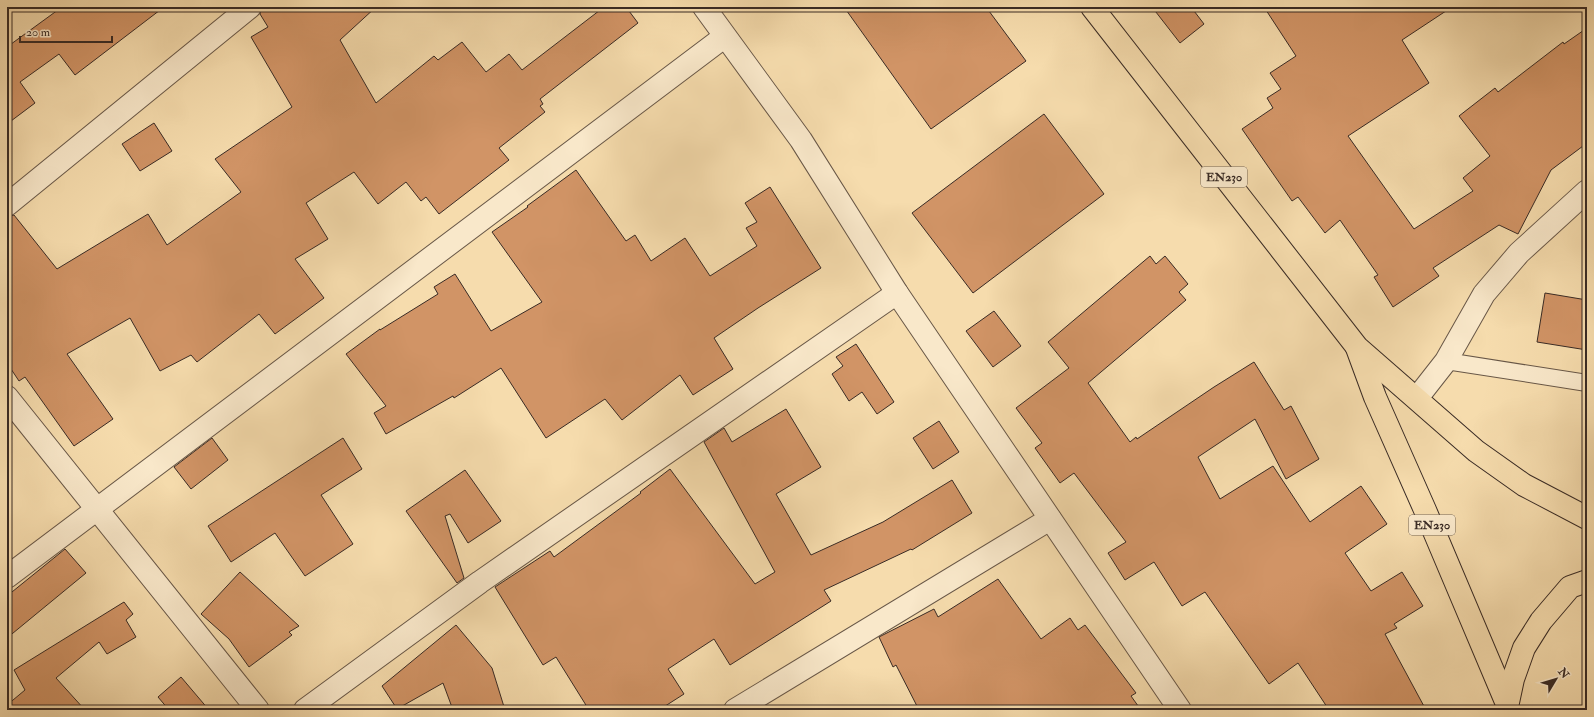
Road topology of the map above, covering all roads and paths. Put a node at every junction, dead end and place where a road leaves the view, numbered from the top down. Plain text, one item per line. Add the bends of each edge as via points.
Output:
1 (250, 7) edge
2 (704, 7) edge
3 (1092, 7) edge
4 (724, 37) junction
5 (1587, 191) edge
6 (7, 205) edge
7 (898, 293) junction
8 (1356, 347) junction
9 (1446, 361) junction
10 (1587, 383) edge
11 (7, 397) edge
12 (1417, 398) junction
13 (98, 509) junction
14 (1587, 518) edge
15 (1050, 519) junction
16 (7, 577) edge
17 (1587, 581) edge
18 (1507, 707) edge
19 (258, 710) edge
20 (305, 710) edge
21 (735, 710) edge
22 (1180, 710) edge

1 - 6 street
2 - 4 street
3 - 8 main road, EN230
4 - 7 street via 801,140
4 - 13 street
5 - 9 street via 1514,259 1484,294
7 - 15 street
7 - 20 street via 480,582
8 - 12 main road, EN230
8 - 18 main road, EN230
9 - 10 lane
9 - 12 street
11 - 13 street
12 - 14 main road, EN230 via 1476,451 1524,485
13 - 16 street
13 - 19 street
15 - 21 street
15 - 22 street
17 - 18 main road, EN230 via 1570,587 1541,621 1524,648

